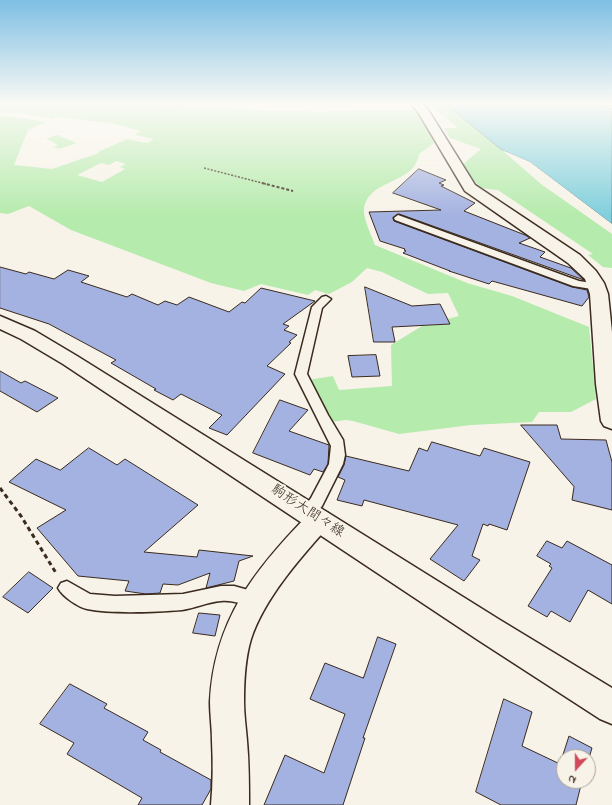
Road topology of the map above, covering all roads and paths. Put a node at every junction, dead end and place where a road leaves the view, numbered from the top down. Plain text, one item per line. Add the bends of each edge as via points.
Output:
1 (441, 141) edge
2 (204, 168) dead end
3 (292, 191) dead end
4 (398, 218) dead end
5 (598, 287) junction
6 (326, 299) dead end
7 (0, 322) edge
8 (612, 421) edge
9 (0, 488) edge
10 (314, 516) junction
11 (67, 588) joint
12 (256, 599) junction
13 (612, 707) edge
14 (230, 805) edge

1 - 5 street via 470,188 582,266 592,275
2 - 3 path
4 - 5 lane via 577,284
5 - 8 street
6 - 10 lane via 317,307 301,374 338,446 336,464 317,502
7 - 10 street, 駒形大間々線 via 70,360
9 - 11 path
10 - 12 street
10 - 13 street, 駒形大間々線
11 - 12 lane via 87,601 115,604 183,602 221,593 234,593
12 - 14 street via 243,621 231,662 227,702

